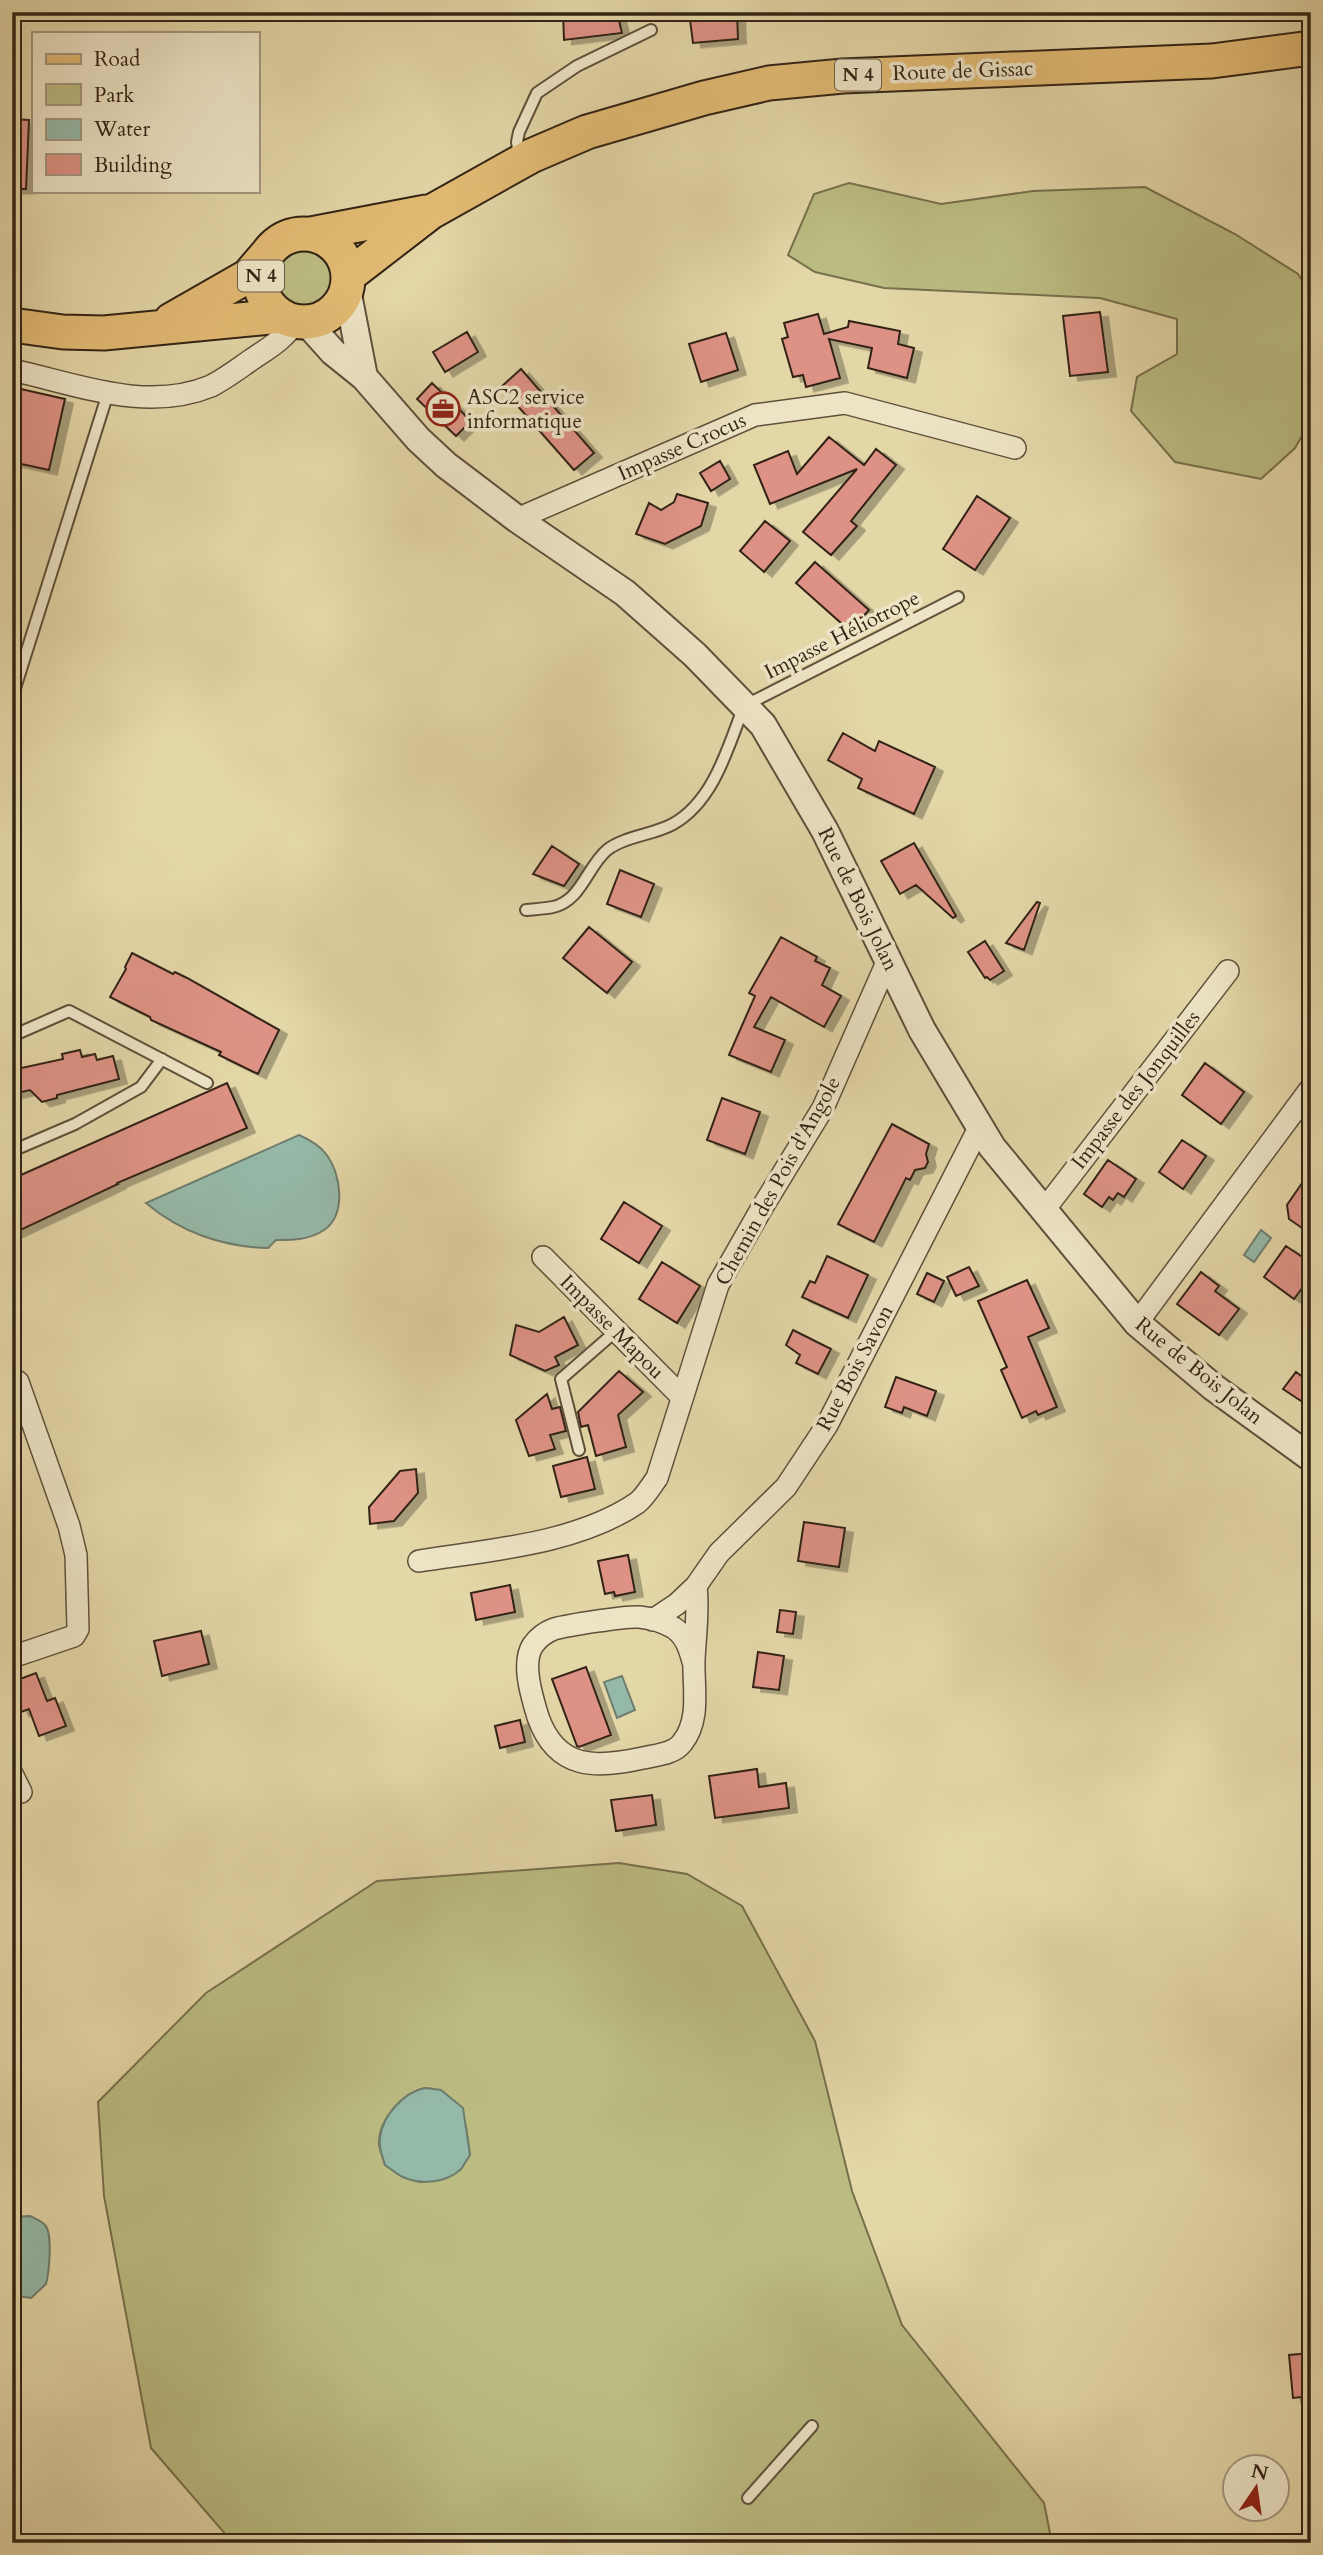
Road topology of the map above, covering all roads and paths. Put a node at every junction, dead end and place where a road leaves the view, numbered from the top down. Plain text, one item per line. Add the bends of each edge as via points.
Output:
1 (651, 30) dead end
2 (1311, 48) edge
3 (520, 163) junction
4 (431, 212) junction
5 (311, 234) junction
6 (266, 256) junction
7 (348, 282) junction
8 (294, 320) junction
9 (12, 325) edge
10 (158, 327) junction
11 (12, 370) edge
12 (364, 377) junction
13 (108, 393) junction
14 (1015, 448) dead end
15 (517, 519) junction
16 (958, 597) dead end
17 (12, 698) edge
18 (744, 706) junction
19 (526, 910) dead end
20 (888, 960) junction
21 (1228, 971) dead end
22 (12, 1036) edge
23 (162, 1059) junction
24 (207, 1083) dead end
25 (1311, 1088) edge
26 (980, 1126) junction
27 (12, 1151) edge
28 (1044, 1210) junction
29 (542, 1257) dead end
30 (1137, 1323) junction
31 (616, 1331) junction
32 (12, 1378) edge
33 (682, 1398) junction
34 (579, 1450) dead end
35 (1311, 1458) edge
36 (419, 1561) dead end
37 (696, 1586) junction
38 (653, 1620) junction
39 (12, 1657) edge
40 (694, 1665) junction
41 (813, 2426) dead end
42 (748, 2498) dead end

1 - 3 lane via 577,66 537,93 519,132
2 - 3 main road, Route de Gissac / N 4 via 1212,61 769,83 614,123
3 - 4 main road, Route de Gissac / N 4
4 - 5 main road, Route de Gissac / N 4
4 - 7 main road, Route de Gissac / N 4
5 - 6 main road, N 4 via 285,237
5 - 7 main road via 341,253
6 - 8 main road, N 4 via 264,295 272,308
6 - 10 main road, N 4 via 248,276
7 - 8 main road, N 4 via 341,301 320,319
7 - 12 street
8 - 10 main road, N 4
8 - 12 street, Rue de Bois Jolan
8 - 13 street via 286,335 209,386 168,397
9 - 10 main road, N 4 via 104,333
11 - 13 street
12 - 15 street, Rue de Bois Jolan via 446,465
13 - 17 lane
14 - 15 street, Impasse Crocus via 845,403 755,415
15 - 18 street, Rue de Bois Jolan via 625,593 695,654
16 - 18 lane, Impasse Héliotrope
18 - 19 lane via 719,771 694,806 673,824 609,849 564,903
18 - 20 street, Rue de Bois Jolan via 763,725 825,831
20 - 26 street, Rue de Bois Jolan via 922,1030
20 - 33 street, Chemin des Pois d'Angole via 823,1108 718,1285
21 - 28 street, Impasse des Jonquilles
22 - 23 lane via 69,1011
23 - 24 lane
23 - 27 lane via 141,1087 75,1124
25 - 30 street
26 - 28 street, Rue de Bois Jolan
26 - 37 street, Rue Bois Savon via 827,1425 786,1487 719,1553
28 - 30 street, Rue de Bois Jolan
29 - 31 street, Impasse Mapou
30 - 35 street, Rue de Bois Jolan via 1213,1387
31 - 33 street, Impasse Mapou
31 - 34 lane via 561,1379
32 - 39 street via 18,1382 69,1526 76,1555 78,1629 74,1636
33 - 36 street, Chemin des Pois d'Angole via 657,1478 639,1502 600,1522 542,1541
37 - 38 street, Rue Bois Savon
37 - 40 street
38 - 40 street via 680,1633
38 - 40 street via 636,1617 554,1629 539,1637 528,1657 532,1698 554,1744 584,1764 620,1763 672,1751 690,1731 696,1699
41 - 42 lane

